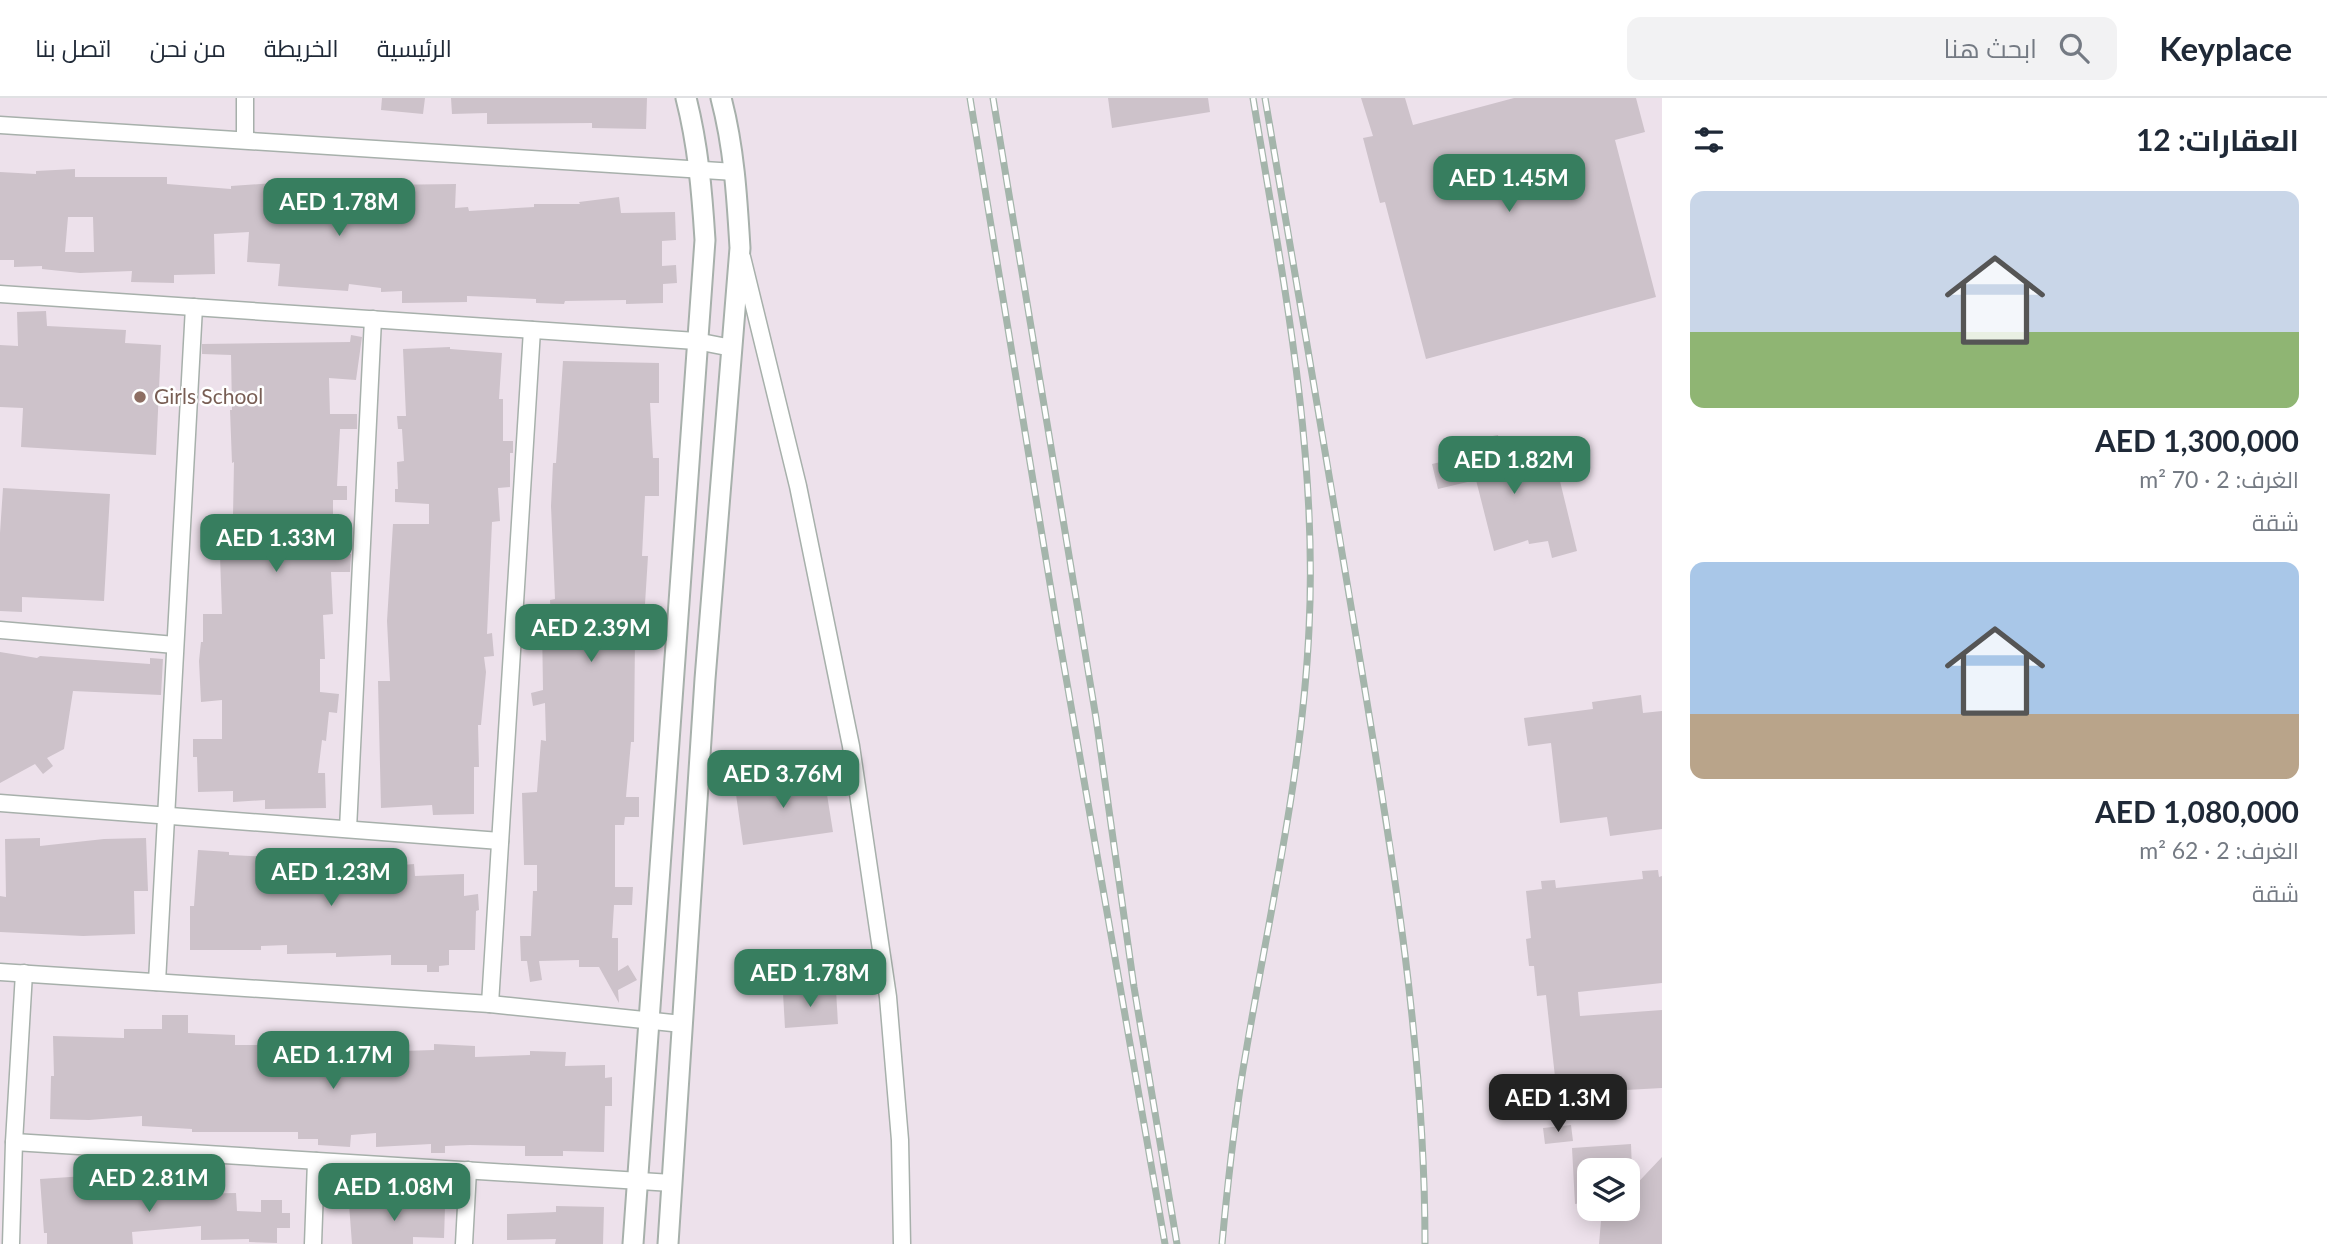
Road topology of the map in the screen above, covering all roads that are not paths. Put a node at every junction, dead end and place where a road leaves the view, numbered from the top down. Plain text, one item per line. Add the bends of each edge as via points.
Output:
1 (246, 98) edge
2 (686, 98) edge
3 (721, 98) edge
4 (0, 125) edge
5 (245, 140) junction
6 (700, 169) junction
7 (734, 172) junction
8 (740, 248) junction
9 (0, 294) edge
10 (194, 307) junction
11 (373, 319) junction
12 (532, 330) junction
13 (696, 341) junction
14 (732, 348) junction
15 (0, 629) edge
16 (176, 645) junction
17 (0, 803) edge
18 (165, 815) junction
19 (348, 829) junction
20 (500, 841) junction
21 (0, 972) edge
22 (24, 973) junction
23 (157, 982) junction
24 (490, 1004) junction
25 (650, 1020) junction
26 (682, 1024) junction
27 (14, 1142) junction
28 (316, 1161) junction
29 (468, 1170) junction
30 (638, 1180) junction
31 (672, 1183) junction
32 (11, 1244) edge
33 (313, 1244) edge
34 (464, 1244) edge
35 (634, 1244) edge
36 (668, 1244) edge
37 (902, 1244) edge

1 - 5 street
2 - 6 street
3 - 7 street
4 - 5 street
5 - 6 street
6 - 7 street
6 - 13 street via 705,240
7 - 8 street
8 - 14 street
8 - 37 street via 798,486 851,746 888,997 900,1140
9 - 10 street
10 - 11 street
10 - 16 street
11 - 12 street
11 - 19 street
12 - 13 street
12 - 20 street
13 - 14 street
13 - 25 street
14 - 26 street
15 - 16 street
16 - 18 street
17 - 18 street
18 - 19 street
18 - 23 street
19 - 20 street
20 - 24 street
21 - 22 street
22 - 23 street
22 - 27 street
23 - 24 street
24 - 25 street
25 - 26 street
25 - 30 street
26 - 31 street
27 - 28 street
27 - 32 street
28 - 29 street
28 - 33 street
29 - 30 street
29 - 34 street
30 - 31 street
30 - 35 street
31 - 36 street

